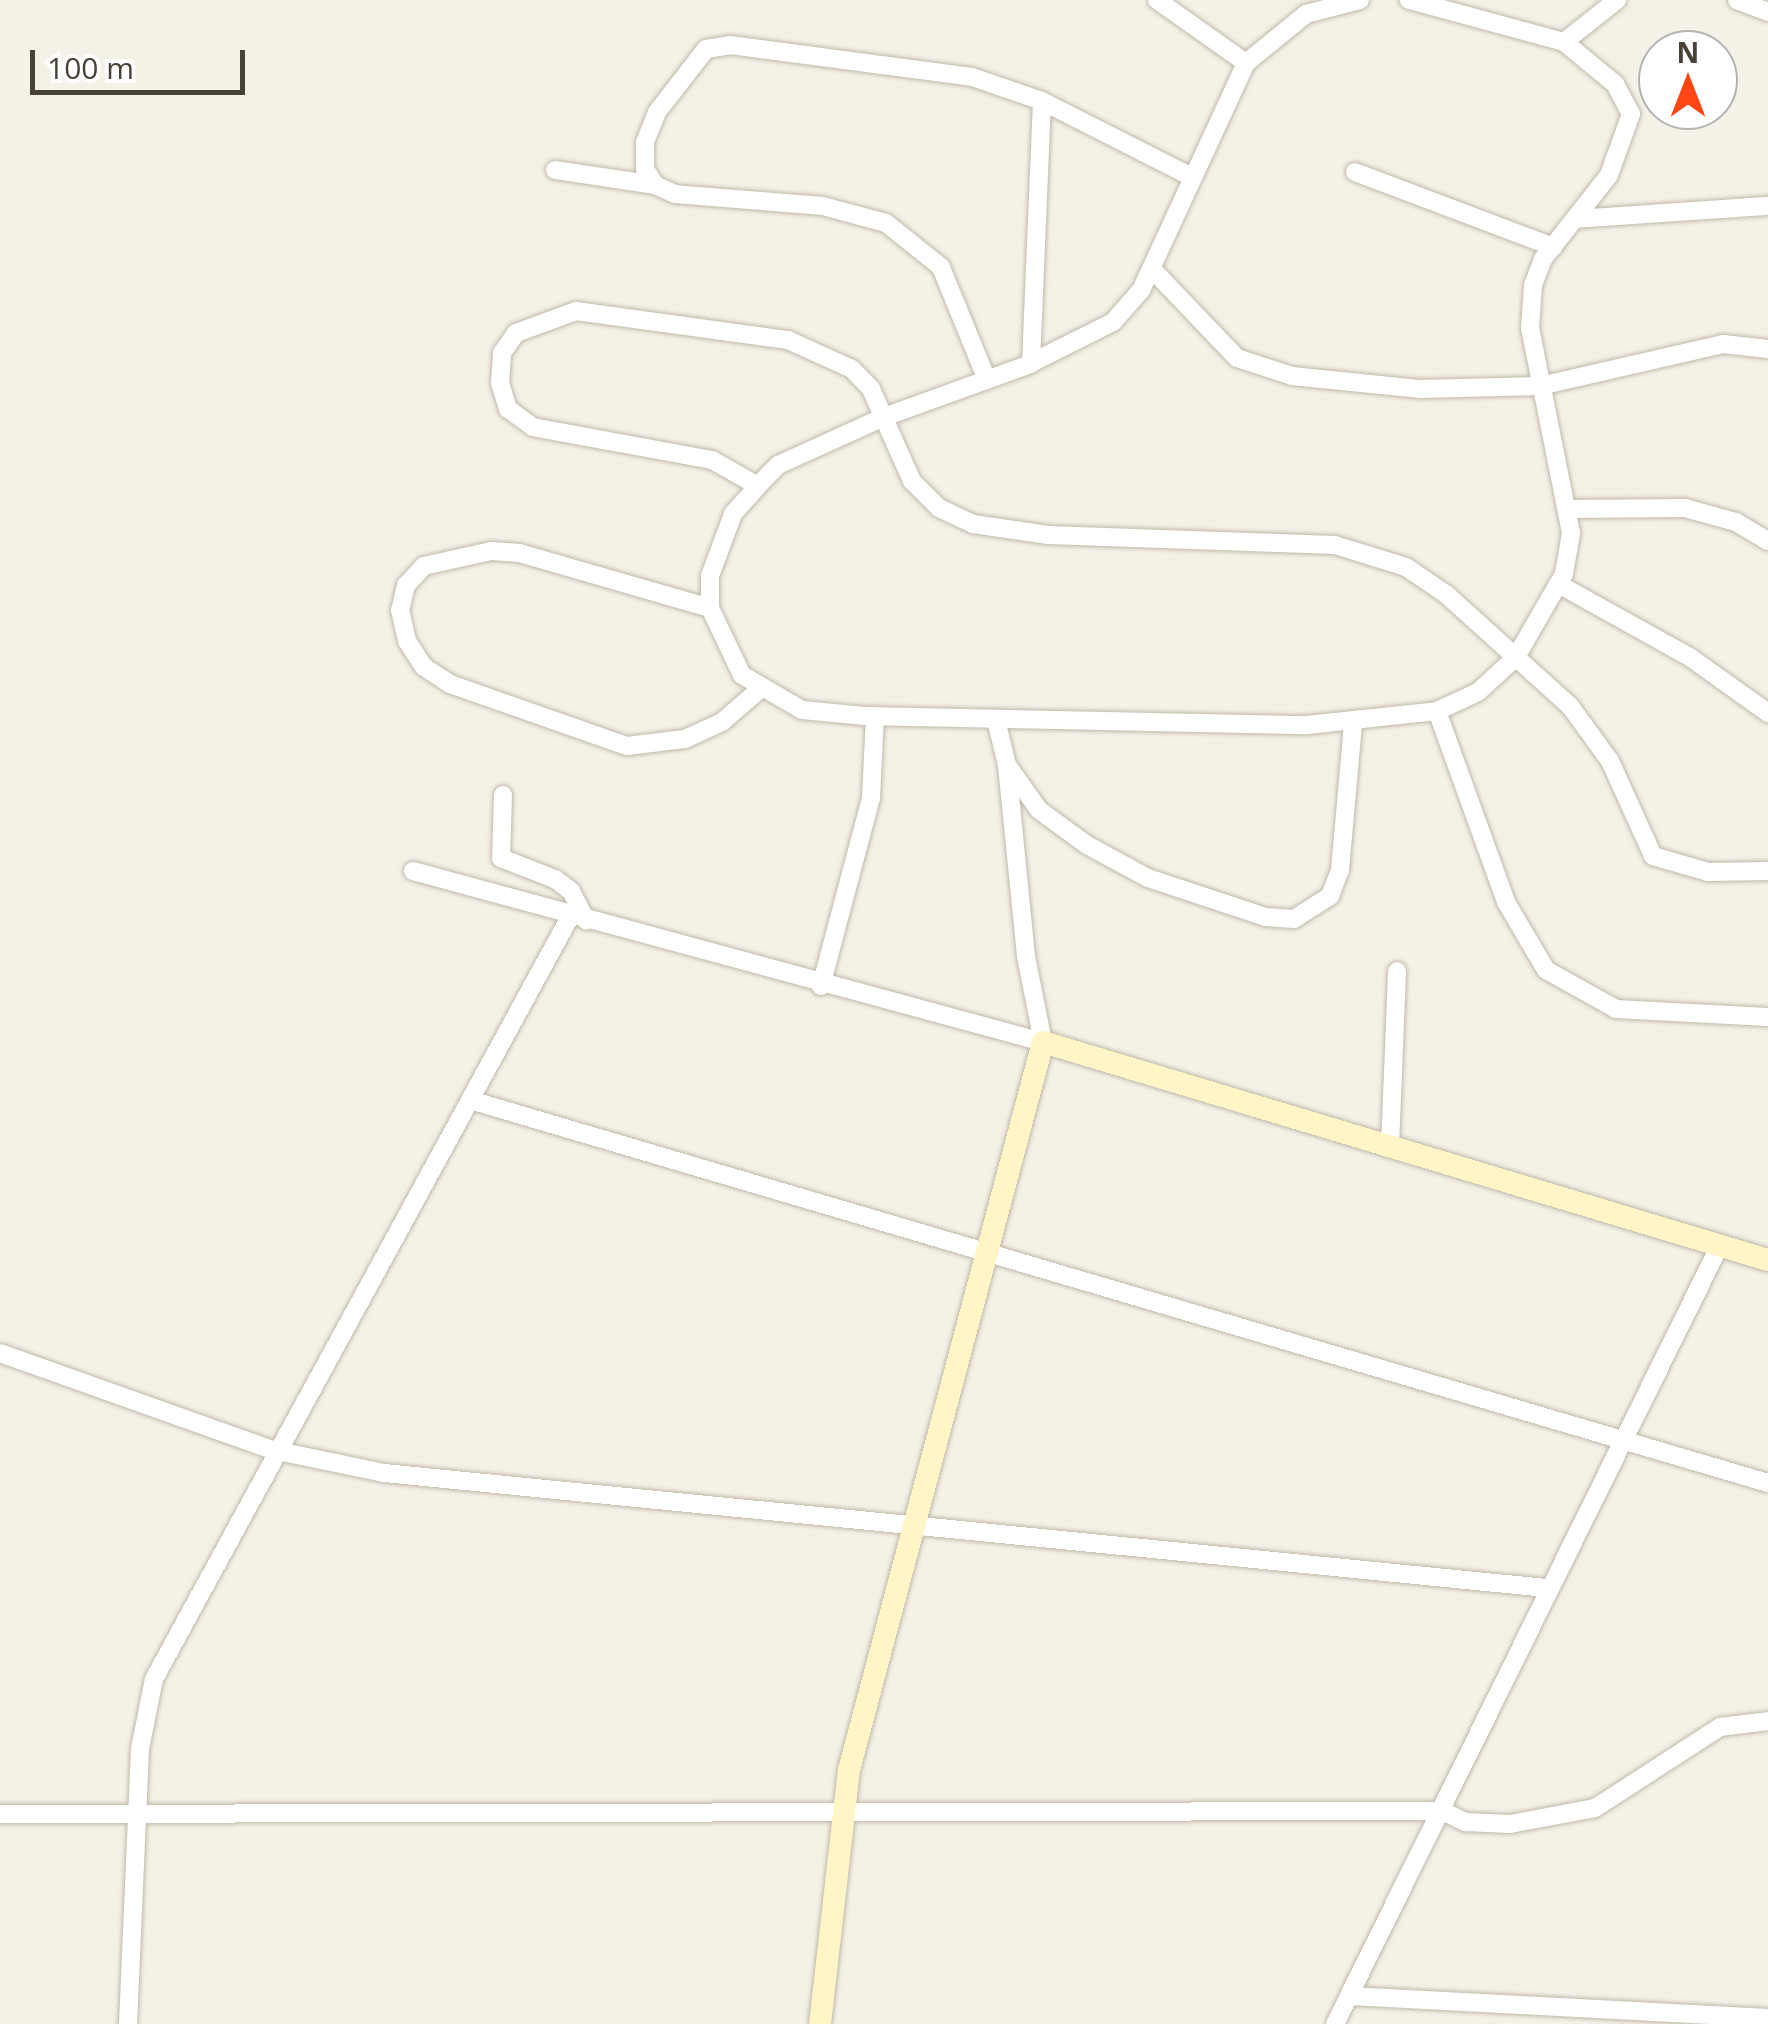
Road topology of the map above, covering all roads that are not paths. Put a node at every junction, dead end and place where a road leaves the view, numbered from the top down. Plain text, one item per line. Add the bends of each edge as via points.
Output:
1 (1157, 0) edge
2 (1360, 0) edge
3 (1410, 0) edge
4 (1617, 0) edge
5 (1737, 0) edge
6 (1338, 1) edge
7 (1768, 12) edge
8 (1564, 42) junction
9 (1246, 63) junction
10 (1042, 101) junction
11 (555, 170) dead end
12 (1354, 172) dead end
13 (1192, 177) junction
14 (655, 185) junction
15 (1768, 206) edge
16 (1575, 220) junction
17 (1553, 247) junction
18 (1152, 269) junction
19 (1768, 349) edge
20 (1031, 364) junction
21 (987, 380) junction
22 (1540, 386) junction
23 (884, 416) junction
24 (758, 486) junction
25 (1567, 509) junction
26 (1768, 541) edge
27 (1560, 585) junction
28 (710, 608) junction
29 (1516, 657) junction
30 (760, 689) junction
31 (1437, 712) junction
32 (1768, 713) edge
33 (875, 716) junction
34 (996, 720) junction
35 (1353, 723) junction
36 (1007, 765) junction
37 (503, 795) dead end
38 (413, 871) dead end
39 (1768, 871) edge
40 (578, 917) junction
41 (1397, 971) dead end
42 (822, 986) junction
43 (1768, 1016) edge
44 (1043, 1042) junction
45 (470, 1100) junction
46 (1390, 1147) junction
47 (1720, 1244) junction
48 (986, 1250) junction
49 (1768, 1260) edge
50 (0, 1353) edge
51 (1624, 1439) junction
52 (274, 1450) junction
53 (1768, 1484) edge
54 (912, 1527) junction
55 (1546, 1588) junction
56 (1768, 1721) edge
57 (1443, 1811) junction
58 (0, 1814) edge
59 (137, 1814) junction
60 (840, 1815) junction
61 (1349, 1996) junction
62 (1590, 2006) junction
63 (1768, 2018) edge
64 (128, 2024) edge
65 (820, 2024) edge
66 (1336, 2024) edge
67 (1582, 2024) edge

1 - 9 street
2 - 6 street
3 - 8 street
4 - 8 street
5 - 7 street
6 - 9 street via 1306,14
8 - 16 street via 1616,84 1631,114 1608,176
9 - 13 street
10 - 13 street
10 - 14 street via 972,77 730,45 706,49 656,112 645,142 645,169
10 - 20 street
11 - 14 street
12 - 17 street
13 - 18 street
14 - 21 street via 675,194 823,206 886,224 941,267
15 - 16 street
16 - 17 street
17 - 22 street via 1533,285 1530,328
18 - 20 street via 1113,322
18 - 22 street via 1237,358 1257,367 1421,389
19 - 22 street via 1708,346
20 - 21 street
21 - 23 street
22 - 25 street
23 - 24 street via 778,465
23 - 24 street via 852,369 788,340 576,311 516,333 502,354 500,383 508,408 533,427 712,460
23 - 29 street via 925,497 972,524 1048,536 1366,551 1406,567 1447,595
24 - 28 street via 734,514 718,549
25 - 26 street via 1685,508 1736,522
25 - 27 street via 1570,533
27 - 29 street
27 - 32 street via 1691,658
28 - 30 street via 742,675
28 - 30 street via 535,557 490,551 424,566 406,584 400,610 407,641 424,667 450,684 627,746 685,739 722,722
29 - 31 street via 1478,692
29 - 39 street via 1594,736 1653,856 1680,868
30 - 33 street via 802,710
31 - 35 street
31 - 43 street via 1506,902 1546,970 1616,1009
33 - 34 street
33 - 42 street via 870,798
34 - 35 street
34 - 36 street
35 - 36 street via 1340,870 1330,896 1294,919 1265,917 1148,878 1087,846 1038,810
36 - 44 street via 1026,956
37 - 40 street via 500,858 571,890
38 - 40 street
40 - 42 street
40 - 45 street
41 - 46 street
42 - 44 street
44 - 46 street
44 - 48 street
45 - 48 street
45 - 52 street
46 - 47 street
47 - 49 street
47 - 51 street
48 - 51 street
48 - 54 street
50 - 52 street
51 - 53 street
51 - 55 street
52 - 54 street via 384,1472
52 - 59 street via 154,1679 143,1713
54 - 55 street
54 - 60 street
55 - 57 street
56 - 57 street via 1720,1726 1595,1808 1510,1824 1465,1822
57 - 60 street
57 - 61 street
58 - 59 street
59 - 60 street
59 - 64 street
60 - 65 street
61 - 62 street
61 - 66 street
62 - 63 street
62 - 67 street

